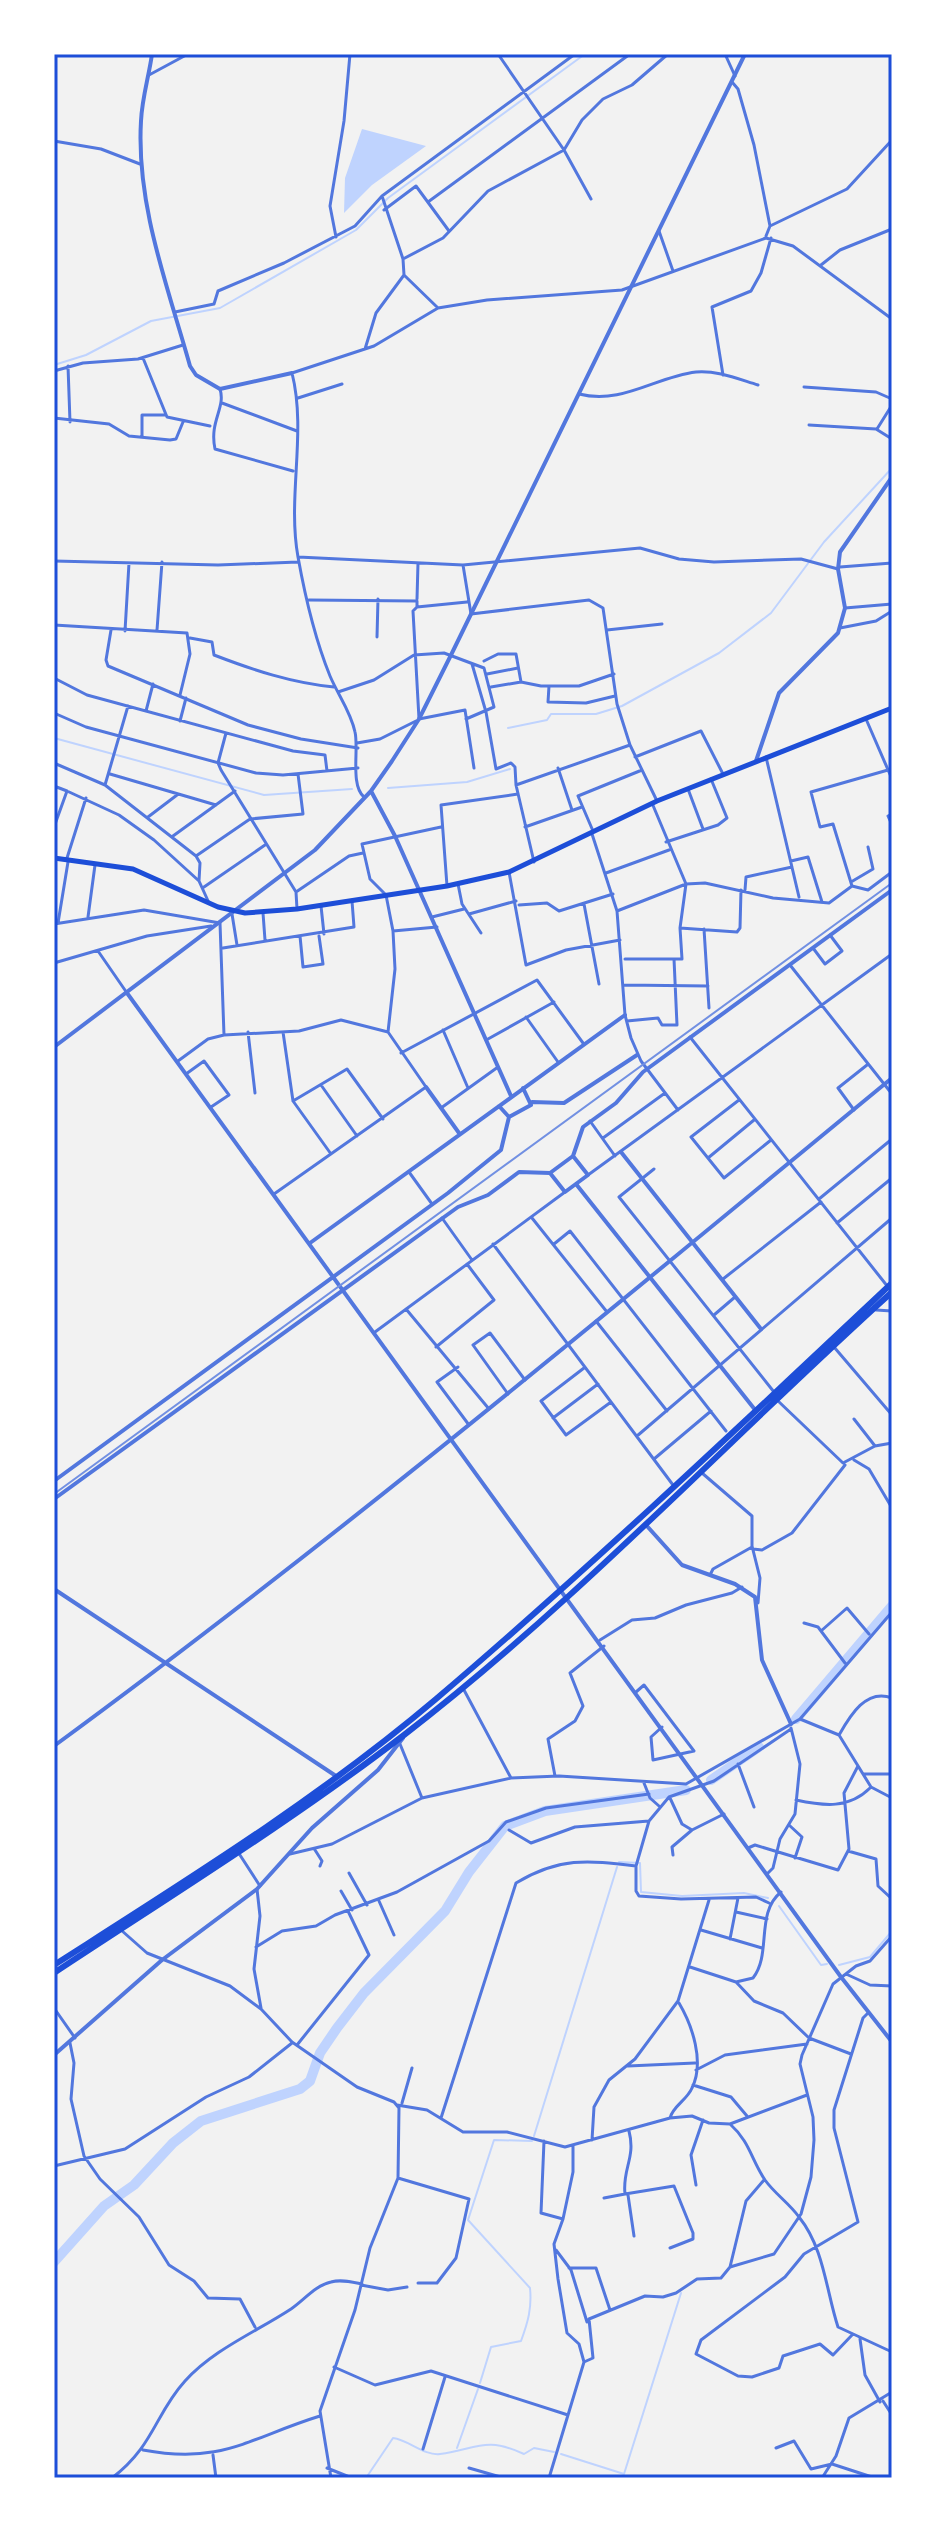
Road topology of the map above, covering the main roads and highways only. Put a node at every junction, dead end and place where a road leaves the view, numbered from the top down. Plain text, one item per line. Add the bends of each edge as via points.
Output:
1 (892, 708) edge
2 (54, 858) edge
3 (891, 1288) edge
4 (831, 1344) junction
5 (119, 1927) junction
6 (54, 1965) edge
7 (54, 1973) edge

1 - 2 main road via 655,802 509,872 420,891 234,913 133,869
3 - 4 highway
3 - 4 highway
4 - 5 highway via 401,1727
4 - 5 highway via 567,1595 406,1734 238,1852
5 - 6 highway
5 - 7 highway

